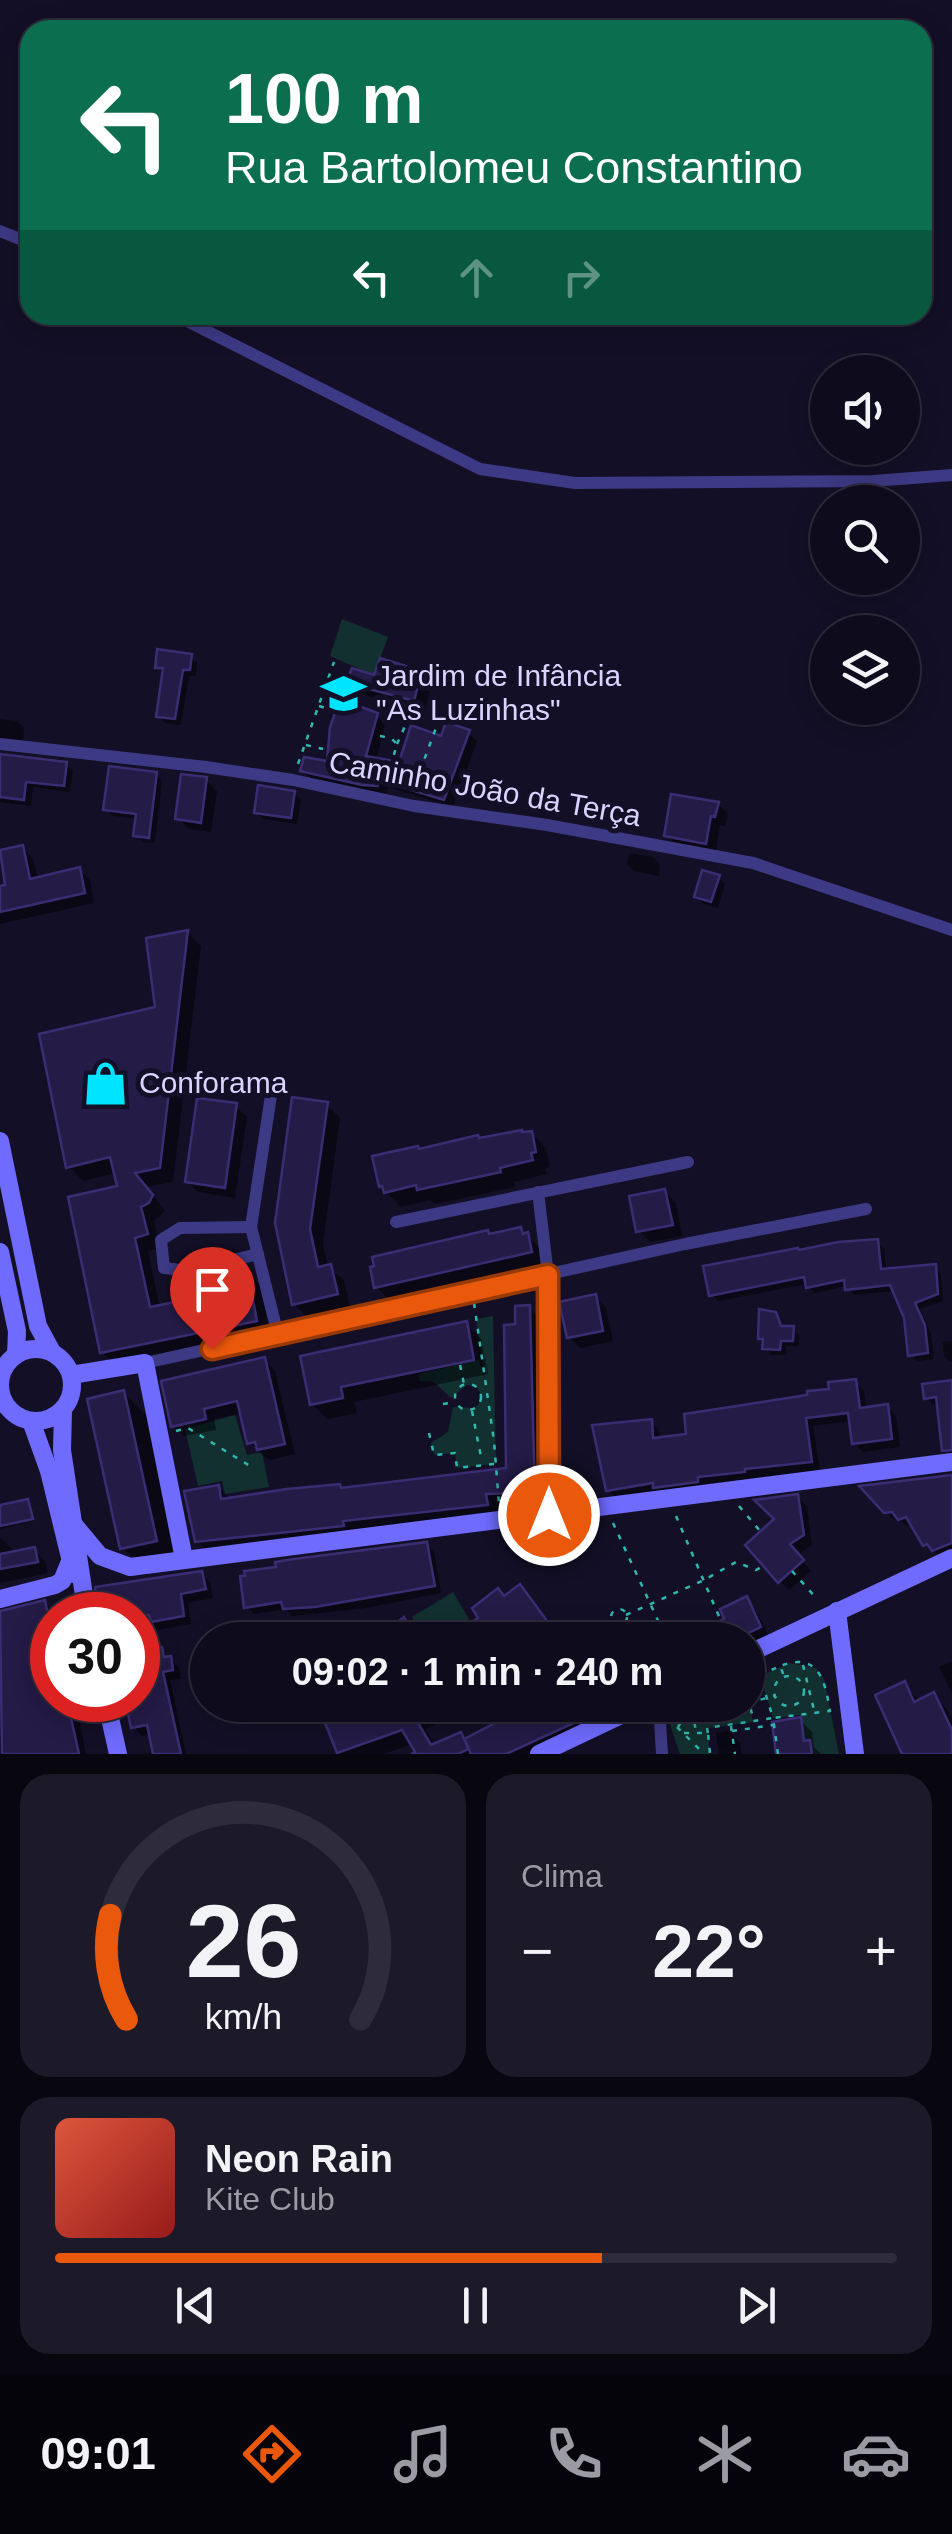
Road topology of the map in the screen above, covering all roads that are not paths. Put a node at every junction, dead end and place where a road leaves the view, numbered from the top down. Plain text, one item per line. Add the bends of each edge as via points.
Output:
1 (195, 325) edge
2 (952, 475) edge
3 (0, 744) edge
4 (952, 930) edge
5 (272, 1089) dead end
6 (0, 1141) edge
7 (688, 1162) dead end
8 (538, 1192) junction
9 (866, 1210) dead end
10 (396, 1222) dead end
11 (251, 1227) junction
12 (0, 1252) edge
13 (258, 1254) junction
14 (548, 1275) junction
15 (278, 1336) junction
16 (52, 1352) junction
17 (16, 1355) junction
18 (146, 1363) junction
19 (71, 1375) junction
20 (2, 1399) edge
21 (63, 1410) junction
22 (31, 1421) junction
23 (952, 1462) edge
24 (549, 1515) junction
25 (76, 1526) junction
26 (952, 1558) edge
27 (184, 1559) junction
28 (69, 1564) junction
29 (82, 1590) joint
30 (0, 1599) edge
31 (837, 1612) junction
32 (765, 1646) edge
33 (111, 1722) edge
34 (611, 1722) edge
35 (660, 1722) edge
36 (563, 1749) edge
37 (663, 1751) edge
38 (118, 1754) edge
39 (539, 1754) edge
40 (855, 1754) edge

1 - 2 street via 480,469 575,483
3 - 4 street, Caminho João da Terça via 293,780 753,862
5 - 11 street
6 - 16 street via 38,1326
7 - 8 street
8 - 10 street
8 - 14 street
9 - 14 street
11 - 13 street
11 - 13 street via 180,1228 161,1240 164,1268 189,1271
12 - 17 street
13 - 15 street
14 - 15 street
14 - 24 street
15 - 18 street
16 - 17 street
16 - 19 street
17 - 20 street via 2,1376
18 - 19 street
18 - 27 street
19 - 21 street
20 - 22 street
21 - 22 street
21 - 25 street via 62,1450
22 - 28 street
23 - 24 street
24 - 27 street
25 - 27 street via 100,1556 130,1567
25 - 29 street
26 - 31 street
28 - 29 street
28 - 30 street via 55,1586
31 - 32 street
31 - 40 street
33 - 38 street
34 - 36 street
35 - 37 street
36 - 39 street

